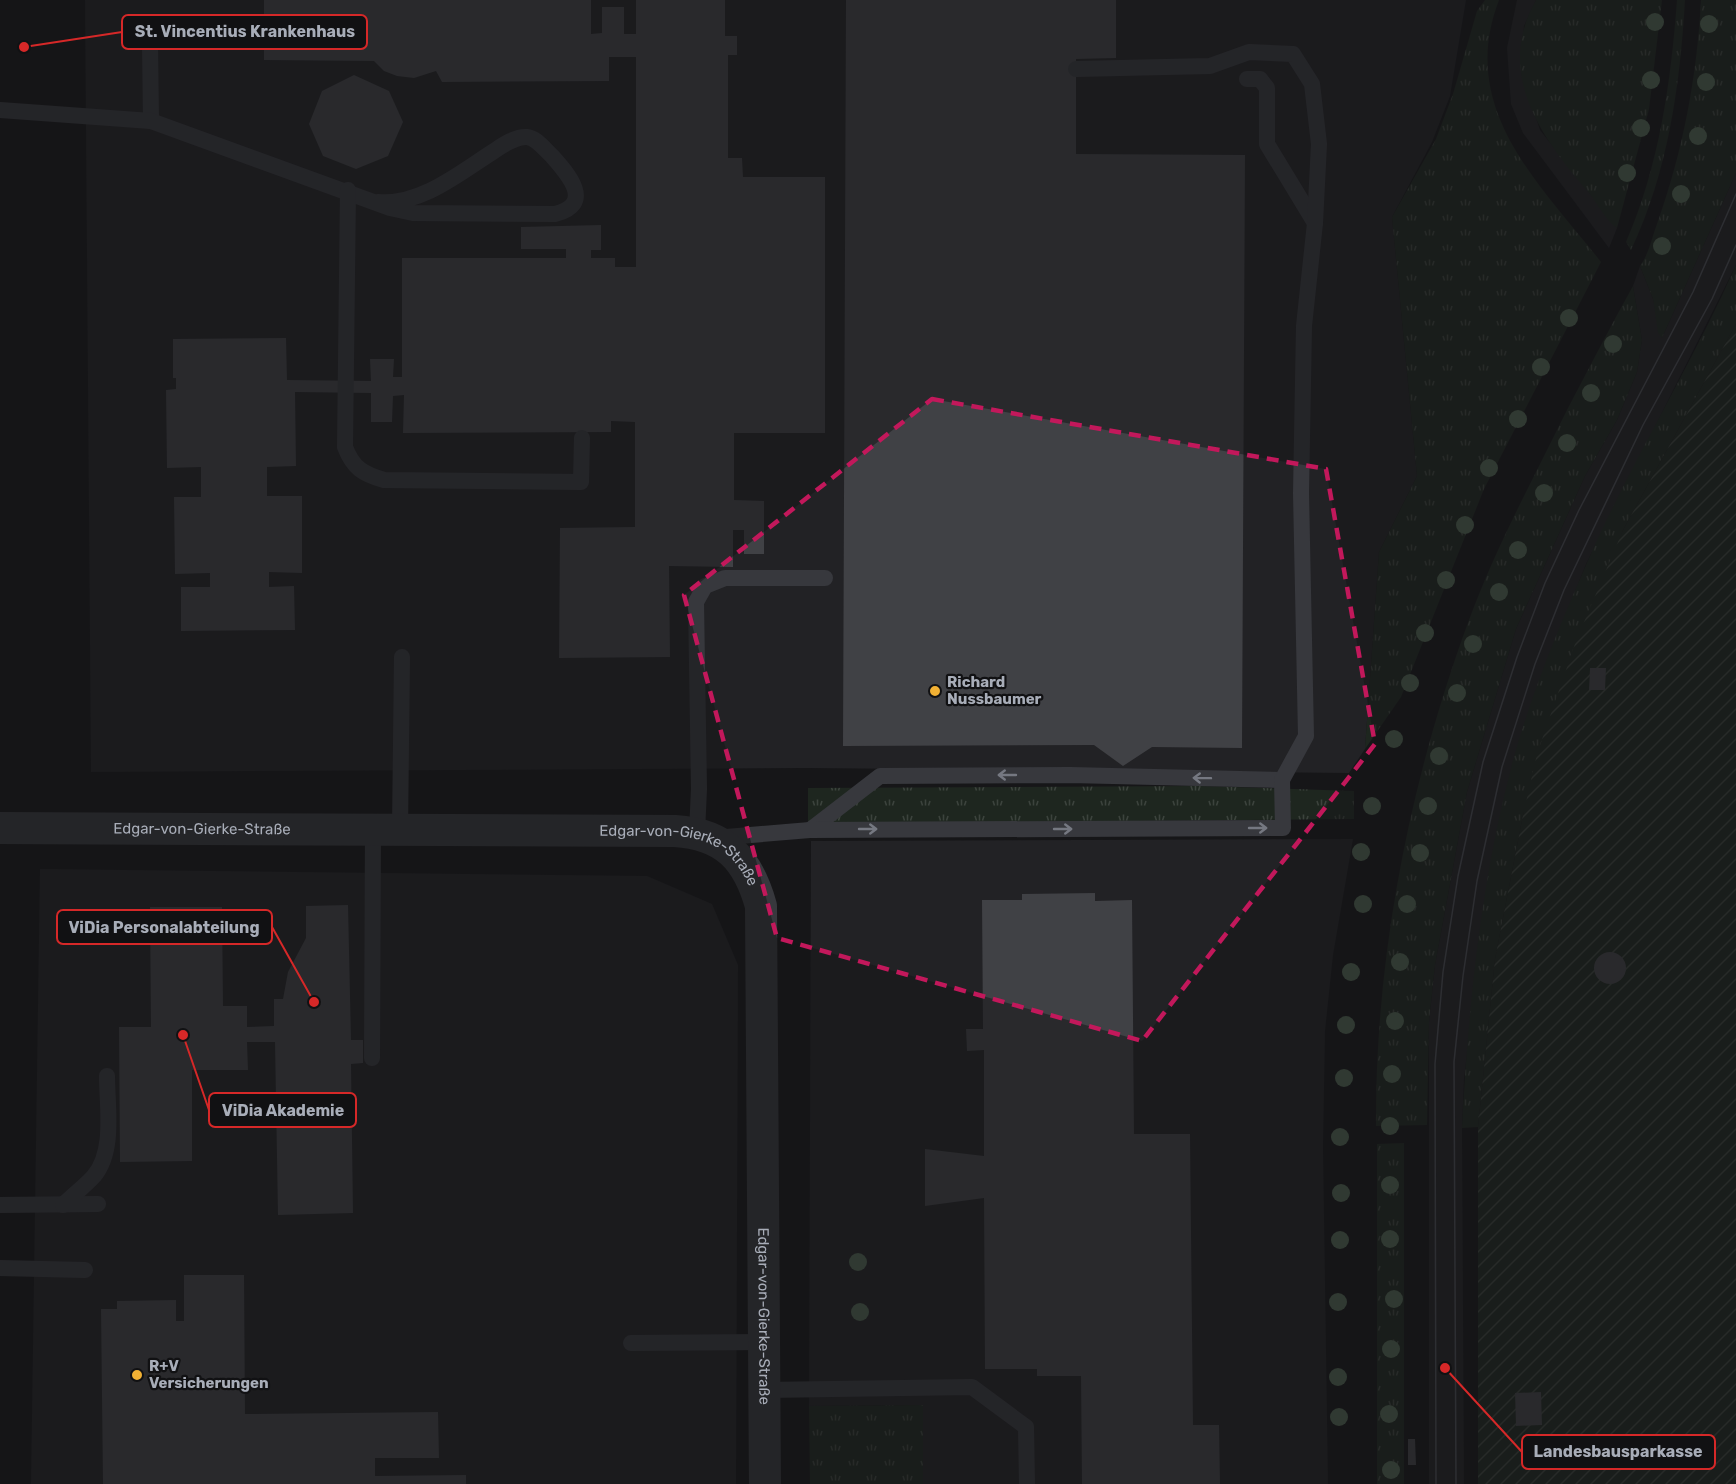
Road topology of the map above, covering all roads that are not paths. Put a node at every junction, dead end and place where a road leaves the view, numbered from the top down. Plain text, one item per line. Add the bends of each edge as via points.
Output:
1 (150, 44) dead end
2 (1076, 69) dead end
3 (1247, 79) dead end
4 (0, 110) edge
5 (151, 121) junction
6 (348, 190) junction
7 (378, 202) junction
8 (1315, 223) junction
9 (582, 438) dead end
10 (825, 578) dead end
11 (402, 657) dead end
12 (1282, 780) junction
13 (0, 828) edge
14 (386, 830) junction
15 (810, 830) junction
16 (706, 835) junction
17 (372, 1058) dead end
18 (107, 1076) dead end
19 (98, 1204) dead end
20 (0, 1205) edge
21 (63, 1205) junction
22 (0, 1268) edge
23 (85, 1270) dead end
24 (764, 1342) junction
25 (631, 1343) dead end
26 (764, 1390) junction
27 (765, 1484) edge
28 (1027, 1484) edge

1 - 5 lane
2 - 8 lane via 1210,66 1249,51 1293,54 1312,84 1319,144
3 - 8 lane via 1260,79 1267,88 1267,144
4 - 5 lane
5 - 6 lane
6 - 7 lane
6 - 9 lane via 345,447 351,463 365,475 384,480 581,482
7 - 7 lane via 413,213 555,214 566,212 576,195 569,175 528,136 516,138 426,193 394,204
8 - 12 lane via 1304,326 1301,481 1305,736
10 - 16 lane via 725,578 705,586 696,602 699,789
11 - 14 lane
12 -> 15 lane via 880,776
15 -> 12 lane via 1283,828
13 - 14 street, Edgar-von-Gierke-Straße
14 - 16 street, Edgar-von-Gierke-Straße
14 - 17 lane
15 - 16 lane
16 - 24 street, Edgar-von-Gierke-Straße via 735,855 753,879 761,906
18 - 21 lane via 107,1144 102,1162
19 - 21 lane
20 - 21 lane
22 - 23 lane
24 - 25 lane
24 - 26 street, Edgar-von-Gierke-Straße
26 - 27 street, Edgar-von-Gierke-Straße
26 - 28 lane via 972,1387 1026,1427

